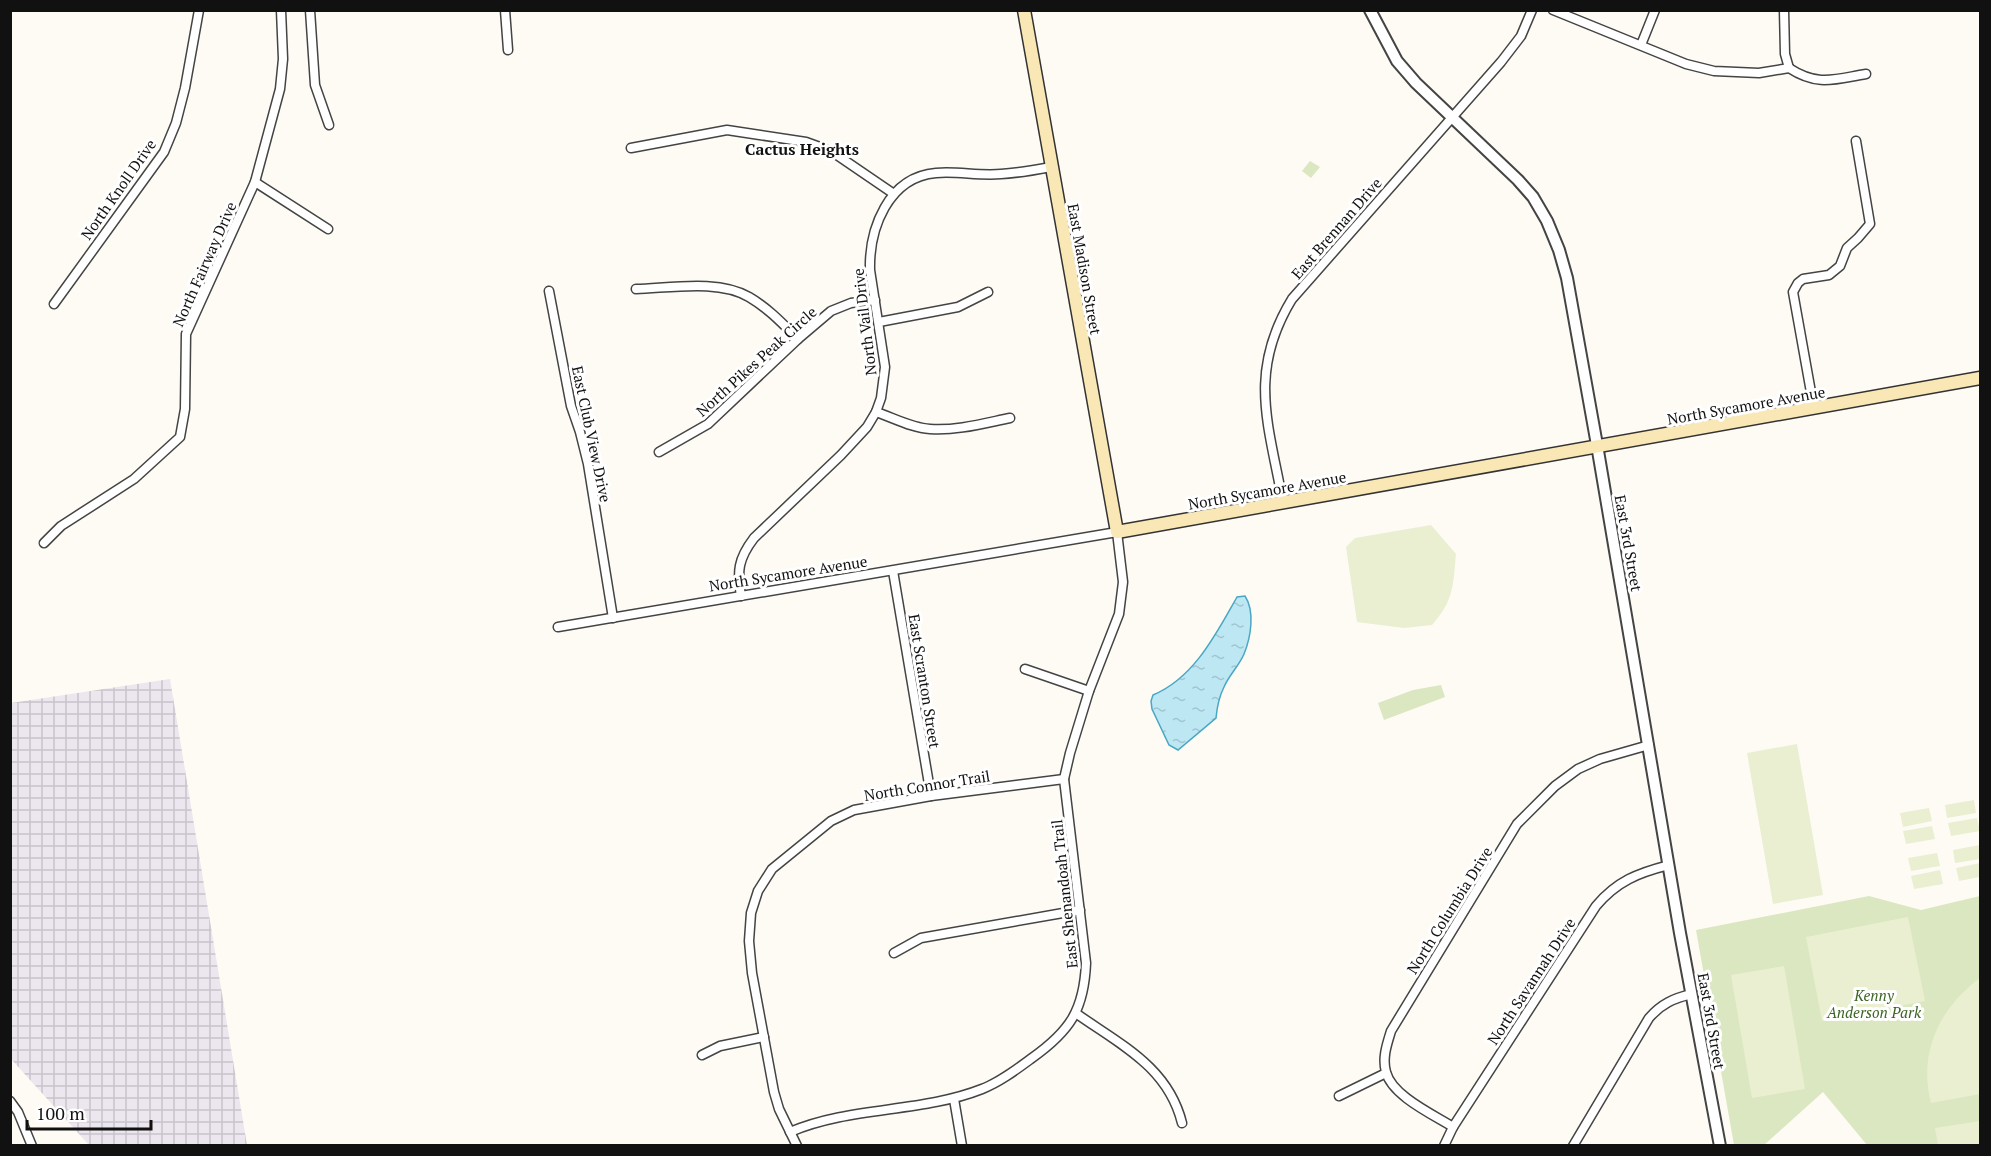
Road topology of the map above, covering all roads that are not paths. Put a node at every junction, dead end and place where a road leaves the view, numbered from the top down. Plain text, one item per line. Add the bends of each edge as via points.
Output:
1 (199, 10) edge
2 (281, 10) edge
3 (310, 10) edge
4 (505, 10) edge
5 (1024, 10) edge
6 (1370, 10) edge
7 (1532, 10) edge
8 (1553, 10) edge
9 (1655, 10) edge
10 (1784, 10) edge
11 (1641, 45) junction
12 (508, 50) dead end
13 (1789, 68) junction
14 (1866, 74) dead end
15 (1451, 117) junction
16 (329, 125) dead end
17 (1856, 141) dead end
18 (631, 148) dead end
19 (1051, 167) junction
20 (255, 182) junction
21 (894, 194) junction
22 (328, 229) dead end
23 (636, 289) dead end
24 (549, 291) dead end
25 (988, 292) dead end
26 (875, 300) junction
27 (54, 304) dead end
28 (879, 322) junction
29 (798, 339) junction
30 (1980, 378) edge
31 (1814, 409) junction
32 (876, 412) junction
33 (1010, 418) dead end
34 (1597, 446) junction
35 (659, 452) dead end
36 (1284, 503) junction
37 (1117, 532) junction
38 (44, 543) dead end
39 (893, 571) junction
40 (741, 596) junction
41 (613, 618) junction
42 (558, 627) dead end
43 (1025, 669) dead end
44 (1089, 691) junction
45 (1648, 745) junction
46 (1064, 779) junction
47 (931, 796) junction
48 (1669, 865) junction
49 (1080, 910) junction
50 (894, 953) dead end
51 (1692, 994) junction
52 (1077, 1014) junction
53 (764, 1037) junction
54 (702, 1055) dead end
55 (1386, 1073) junction
56 (1339, 1096) dead end
57 (954, 1099) junction
58 (10, 1101) edge
59 (1182, 1123) dead end
60 (1454, 1127) junction
61 (790, 1132) junction
62 (32, 1146) edge
63 (797, 1146) edge
64 (962, 1146) edge
65 (1444, 1146) edge
66 (1573, 1146) edge
67 (1719, 1146) edge

1 - 27 street, North Knoll Drive via 185,88 164,152
2 - 20 street, North Fairway Drive via 280,89
3 - 16 street via 315,85
4 - 12 street
5 - 19 main road, East Madison Street
6 - 15 street, East 3rd Street via 1397,61
7 - 15 street, East Brennan Drive via 1521,36
8 - 11 street
9 - 11 street
10 - 13 street
11 - 13 street via 1714,71 1736,74
13 - 14 street via 1816,81
15 - 34 street, East 3rd Street via 1518,180 1547,221 1567,278
15 - 36 street, East Brennan Drive via 1292,299 1280,320 1270,346 1264,402
17 - 31 street via 1870,224 1847,248 1840,266 1829,275 1803,279 1793,291
18 - 21 street via 727,130 806,142 831,151
19 - 21 street, North Vail Drive via 1000,174 934,173
19 - 37 main road, East Madison Street
20 - 22 street
20 - 38 street, North Fairway Drive via 186,334 185,409 180,437 141,473 61,526
21 - 26 street, North Vail Drive via 879,215 871,243
23 - 29 street via 730,289 761,304
24 - 41 street, East Club View Drive via 588,464
25 - 28 street via 958,307
26 - 28 street, North Vail Drive
26 - 29 street, North Pikes Peak Circle via 850,303 831,311
28 - 32 street, North Vail Drive via 885,367
29 - 35 street, North Pikes Peak Circle via 708,424
30 - 31 main road, North Sycamore Avenue
31 - 34 main road, North Sycamore Avenue
32 - 33 street via 931,429
32 - 40 street, North Vail Drive via 849,447 744,551 738,580
34 - 36 main road, North Sycamore Avenue
34 - 45 street, East 3rd Street
36 - 37 main road, North Sycamore Avenue
37 - 39 street, North Sycamore Avenue
37 - 44 street, East Shenandoah Trail via 1123,582 1119,614
39 - 40 street, North Sycamore Avenue
39 - 47 street, East Scranton Street
40 - 41 street, North Sycamore Avenue
41 - 42 street, North Sycamore Avenue
43 - 44 street
44 - 46 street, East Shenandoah Trail
45 - 48 street, East 3rd Street
45 - 55 street, North Columbia Drive via 1578,769 1517,824 1391,1031 1384,1054
46 - 47 street, North Connor Trail
46 - 49 street, East Shenandoah Trail
47 - 53 street, North Connor Trail via 864,807 841,816 772,869 758,891 749,941
48 - 51 street, East 3rd Street
48 - 60 street, North Savannah Drive via 1643,872 1608,891
49 - 50 street via 921,938
49 - 52 street, East Shenandoah Trail via 1086,963
51 - 66 street via 1672,1000 1649,1018
51 - 67 street, East 3rd Street
52 - 57 street, East Shenandoah Trail via 1058,1037 1011,1073 985,1089
52 - 59 street via 1162,1078 1178,1105
53 - 54 street via 720,1046
53 - 61 street, North Connor Trail via 774,1092
55 - 56 street
55 - 60 street via 1396,1089
57 - 61 street, East Shenandoah Trail via 813,1124
57 - 64 street
58 - 62 street
60 - 65 street, North Savannah Drive
61 - 63 street, North Connor Trail

